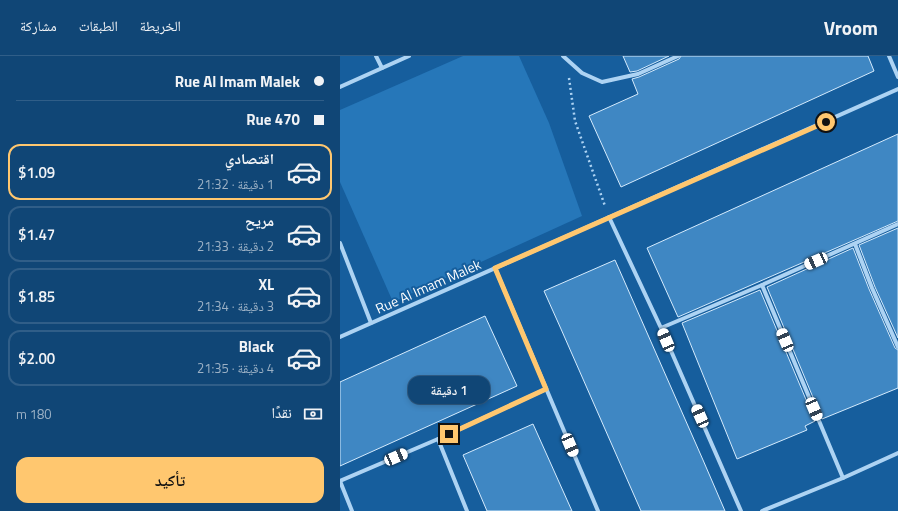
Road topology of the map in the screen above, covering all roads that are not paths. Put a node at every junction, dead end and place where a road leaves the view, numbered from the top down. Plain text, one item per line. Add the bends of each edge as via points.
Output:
1 (376, 56) edge
2 (409, 56) edge
3 (678, 56) edge
4 (889, 56) edge
5 (565, 58) edge
6 (382, 68) junction
7 (898, 77) edge
8 (340, 88) edge
9 (898, 89) edge
10 (609, 217) junction
11 (898, 224) edge
12 (340, 243) edge
13 (855, 244) junction
14 (495, 268) junction
15 (762, 285) junction
16 (371, 323) junction
17 (661, 328) junction
18 (340, 337) edge
19 (898, 347) edge
20 (546, 389) junction
21 (438, 439) junction
22 (898, 453) edge
23 (843, 478) junction
24 (340, 481) edge
25 (352, 511) edge
26 (467, 511) edge
27 (598, 511) edge
28 (741, 511) edge
29 (762, 511) edge

1 - 6 street
2 - 6 street
3 - 5 street via 638,74 602,82 582,73
4 - 7 street
6 - 8 street
9 - 10 street, Rue Al Imam Malek
10 - 14 street, Rue Al Imam Malek
10 - 17 street
11 - 13 street
12 - 16 street
13 - 15 street
13 - 19 street
14 - 16 street, Rue Al Imam Malek
14 - 20 street
15 - 17 street
15 - 23 street
16 - 18 street, Rue Al Imam Malek
17 - 28 street
20 - 21 street
20 - 27 street
21 - 24 street
21 - 26 street
22 - 23 street
23 - 29 street
24 - 25 street

